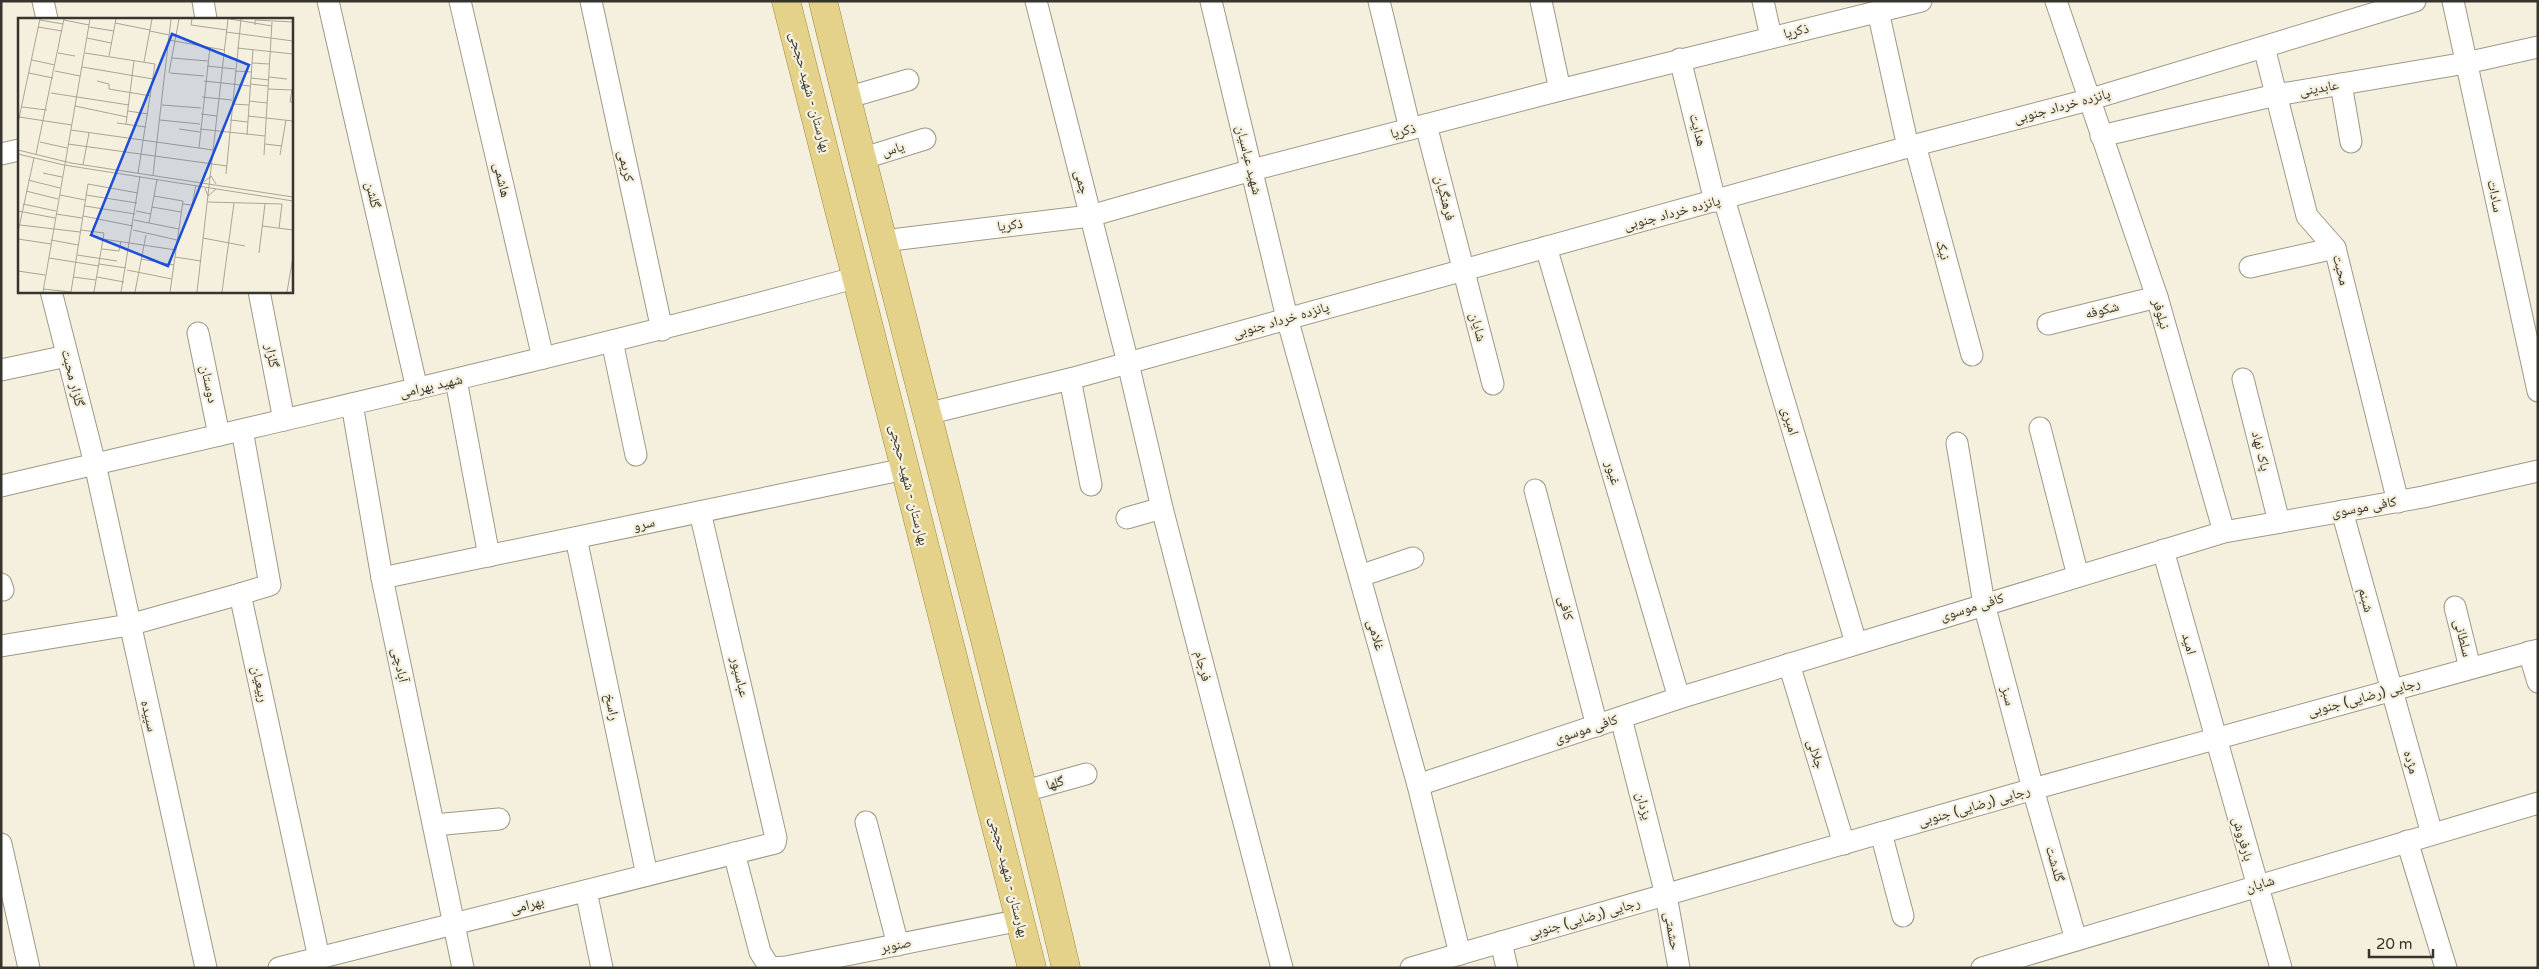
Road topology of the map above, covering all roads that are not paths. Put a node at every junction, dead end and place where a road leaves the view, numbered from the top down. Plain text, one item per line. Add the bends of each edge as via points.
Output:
1 (43, 1) edge
2 (203, 1) edge
3 (328, 1) edge
4 (460, 1) edge
5 (591, 1) edge
6 (786, 1) edge
7 (823, 1) edge
8 (1036, 1) edge
9 (1211, 1) edge
10 (1378, 1) edge
11 (1541, 1) edge
12 (1763, 1) edge
13 (1921, 1) edge
14 (2056, 1) edge
15 (2415, 1) edge
16 (2453, 1) edge
17 (2367, 8) edge
18 (1878, 11) junction
19 (47, 18) edge
20 (206, 18) edge
21 (1771, 37) junction
22 (2264, 47) junction
23 (2538, 47) edge
24 (1680, 59) junction
25 (2466, 63) junction
26 (908, 80) dead end
27 (2342, 84) junction
28 (1560, 90) junction
29 (2276, 96) junction
30 (846, 98) junction
31 (2088, 100) junction
32 (1418, 127) junction
33 (2101, 136) junction
34 (925, 139) dead end
35 (2351, 142) dead end
36 (1911, 146) junction
37 (861, 159) junction
38 (1252, 170) junction
39 (1720, 200) junction
40 (1090, 216) junction
41 (883, 241) junction
42 (1546, 248) junction
43 (2335, 248) junction
44 (2250, 267) dead end
45 (1463, 271) junction
46 (858, 277) junction
47 (51, 292) edge
48 (259, 292) edge
49 (2156, 297) junction
50 (1287, 318) junction
51 (2048, 324) dead end
52 (662, 330) junction
53 (198, 333) dead end
54 (612, 341) junction
55 (1972, 355) dead end
56 (68, 356) junction
57 (543, 358) junction
58 (1128, 364) junction
59 (1, 370) edge
60 (1070, 379) junction
61 (2243, 379) dead end
62 (456, 380) junction
63 (1493, 384) dead end
64 (417, 389) junction
65 (2538, 391) edge
66 (352, 404) junction
67 (926, 414) junction
68 (284, 420) junction
69 (893, 423) junction
70 (2040, 428) dead end
71 (242, 430) junction
72 (220, 435) junction
73 (1956, 443) dead end
74 (636, 455) dead end
75 (95, 464) junction
76 (905, 469) junction
77 (2538, 471) edge
78 (1090, 484) dead end
79 (1, 486) edge
80 (1535, 490) dead end
81 (2398, 502) junction
82 (1162, 508) junction
83 (2342, 511) junction
84 (700, 512) junction
85 (1127, 518) dead end
86 (2279, 522) junction
87 (2224, 532) junction
88 (576, 538) junction
89 (2163, 550) junction
90 (489, 556) junction
91 (1413, 558) dead end
92 (1360, 576) junction
93 (2078, 576) junction
94 (382, 578) junction
95 (240, 594) junction
96 (1984, 604) junction
97 (2455, 607) dead end
98 (129, 625) junction
99 (1856, 643) junction
100 (1, 646) edge
101 (2533, 651) edge
102 (1789, 664) junction
103 (2470, 668) junction
104 (2538, 682) edge
105 (2390, 690) junction
106 (1679, 698) junction
107 (1621, 718) junction
108 (1597, 726) junction
109 (2214, 739) junction
110 (1086, 774) dead end
111 (1418, 786) junction
112 (2033, 789) junction
113 (1025, 791) junction
114 (2538, 804) edge
115 (498, 819) dead end
116 (866, 822) dead end
117 (434, 825) junction
118 (1881, 833) junction
119 (2432, 834) junction
120 (2407, 841) junction
121 (775, 843) joint
122 (1, 844) edge
123 (1844, 844) junction
124 (734, 853) junction
125 (647, 875) junction
126 (2256, 885) junction
127 (586, 890) junction
128 (1666, 894) junction
129 (1903, 916) dead end
130 (454, 924) junction
131 (1022, 926) junction
132 (1056, 926) junction
133 (2076, 940) junction
134 (1501, 942) junction
135 (898, 945) junction
136 (1460, 954) junction
137 (319, 958) junction
138 (2041, 959) edge
139 (1422, 966) edge
140 (29, 968) edge
141 (206, 968) edge
142 (281, 968) edge
143 (463, 968) edge
144 (602, 968) edge
145 (770, 968) edge
146 (1032, 968) edge
147 (1066, 968) edge
148 (1282, 968) edge
149 (1507, 968) edge
150 (1679, 968) edge
151 (1982, 968) edge
152 (2281, 968) edge
153 (2446, 968) edge

1 - 19 street
2 - 20 street
3 - 64 street, گلشن
4 - 57 street, هاشمی
5 - 52 street, کریمی
6 - 46 main road, بهارستان - شهید حججی
7 - 30 main road
8 - 40 street, چمی
9 - 38 street, شهید عباسیان
10 - 32 street, فرهنگیان
11 - 28 street
12 - 21 street
13 - 18 street, ذکریا
14 - 31 street
15 - 17 street, پانزده خرداد جنوبی
16 - 25 street, سادات
17 - 22 street, پانزده خرداد جنوبی
18 - 21 street, ذکریا
18 - 36 street, نیک
21 - 24 street, ذکریا
22 - 29 street, محبت
22 - 31 street, پانزده خرداد جنوبی
23 - 25 street, عابدینی
24 - 28 street, ذکریا
24 - 39 street, هدایت
25 - 27 street, عابدینی
25 - 65 street, سادات
26 - 30 street
27 - 29 street, عابدینی
27 - 35 street
28 - 32 street, ذکریا
29 - 33 street, عابدینی
29 - 43 street, محبت via 2307,216
30 - 37 main road
31 - 33 street, نیلوفر
31 - 36 street, پانزده خرداد جنوبی
32 - 38 street, ذکریا
32 - 45 street, فرهنگیان
33 - 49 street, نیلوفر
34 - 37 street, یاس
36 - 39 street, پانزده خرداد جنوبی
36 - 55 street, نیک
37 - 41 main road
38 - 40 street, ذکریا
38 - 50 street, شهید عباسیان
39 - 42 street, پانزده خرداد جنوبی
39 - 99 street, امیری
40 - 41 street, ذکریا
40 - 58 street, چمی
41 - 67 main road
42 - 45 street, پانزده خرداد جنوبی
42 - 106 street, غیور
43 - 44 street
43 - 81 street, محبت
45 - 50 street, پانزده خرداد جنوبی
45 - 63 street, شایان
46 - 52 street, شهید بهرامی
46 - 69 main road, بهارستان - شهید حججی
47 - 56 street, گلزار محبت
48 - 68 street, گلزار
49 - 51 street, شکوفه
49 - 87 street, نیلوفر
50 - 58 street, پانزده خرداد جنوبی
50 - 92 street, غلامی
52 - 54 street, شهید بهرامی
53 - 72 street, دوستان
54 - 57 street, شهید بهرامی
54 - 74 street
56 - 59 street
56 - 75 street, گلزار محبت
57 - 62 street, شهید بهرامی
58 - 60 street, پانزده خرداد جنوبی
58 - 82 street, فرجام
60 - 67 street, پانزده خرداد جنوبی
60 - 78 street
61 - 86 street, پاک نهاد
62 - 64 street, شهید بهرامی
62 - 90 street
64 - 66 street, شهید بهرامی
66 - 68 street, شهید بهرامی
66 - 94 street, آبادچی
67 - 69 main road
67 - 113 main road
68 - 71 street, شهید بهرامی
69 - 76 main road, بهارستان - شهید حججی
70 - 93 street
71 - 72 street, شهید بهرامی
71 - 95 street via 270,585
72 - 75 street, شهید بهرامی
73 - 96 street, سبز
75 - 79 street, شهید بهرامی
75 - 98 street, سپیده
76 - 84 street, سرو
76 - 131 main road, بهارستان - شهید حججی
77 - 81 street, کافی موسوی
80 - 108 street, کافی
81 - 83 street, کافی موسوی
82 - 85 street
82 - 148 street, فرجام
83 - 86 street, کافی موسوی
83 - 105 street, شبنم
84 - 88 street, سرو
84 - 121 street, عباسپور via 760,764
86 - 87 street, کافی موسوی
87 - 89 street, کافی موسوی
88 - 90 street, سرو
88 - 125 street, راسخ
89 - 93 street, کافی موسوی
89 - 109 street, امید
90 - 94 street, سرو
91 - 92 street
92 - 111 street, غلامی
93 - 96 street, کافی موسوی
94 - 117 street, آبادچی
95 - 98 street
95 - 137 street, ربیعیان
96 - 99 street, کافی موسوی
96 - 112 street, سبز
97 - 103 street, سلطانی
98 - 100 street
98 - 141 street, سپیده
99 - 102 street, کافی موسوی
101 - 103 street, رجایی (رضایی) جنوبی
101 - 104 street
102 - 106 street, کافی موسوی
102 - 123 street, جلالی
103 - 105 street, رجایی (رضایی) جنوبی
105 - 109 street, رجایی (رضایی) جنوبی
105 - 119 street, مژده
106 - 107 street, کافی موسوی
107 - 108 street, کافی موسوی
107 - 128 street, یزدان
108 - 111 street, کافی موسوی
109 - 112 street, رجایی (رضایی) جنوبی
109 - 126 street, بارفروش
110 - 113 street, گلها
111 - 136 street, غلامی
112 - 118 street, رجایی (رضایی) جنوبی
112 - 133 street, گلدشت
113 - 132 main road
114 - 119 street, شایان
115 - 117 street
116 - 135 street
117 - 130 street, آبادچی
118 - 123 street, رجایی (رضایی) جنوبی
118 - 129 street
119 - 120 street, شایان
120 - 126 street, شایان
120 - 153 street
121 - 124 street, بهرامی
122 - 140 street
123 - 128 street, رجایی (رضایی) جنوبی
124 - 125 street, بهرامی
124 - 145 street, صنوبر via 760,952
125 - 127 street, بهرامی
126 - 133 street, شایان
126 - 152 street, بارفروش
127 - 130 street, بهرامی
127 - 144 street
128 - 134 street, رجایی (رضایی) جنوبی
128 - 150 street, حشمتی
130 - 137 street, بهرامی
130 - 143 street, آبادچی
131 - 132 main road via 1032,936 1041,936
131 - 135 street, صنوبر
131 - 146 main road, بهارستان - شهید حججی
132 - 147 main road
133 - 138 street, شایان
134 - 136 street, رجایی (رضایی) جنوبی
134 - 149 street
135 - 145 street, صنوبر
136 - 139 street, رجایی (رضایی) جنوبی
137 - 142 street, بهرامی
138 - 151 street, شایان

